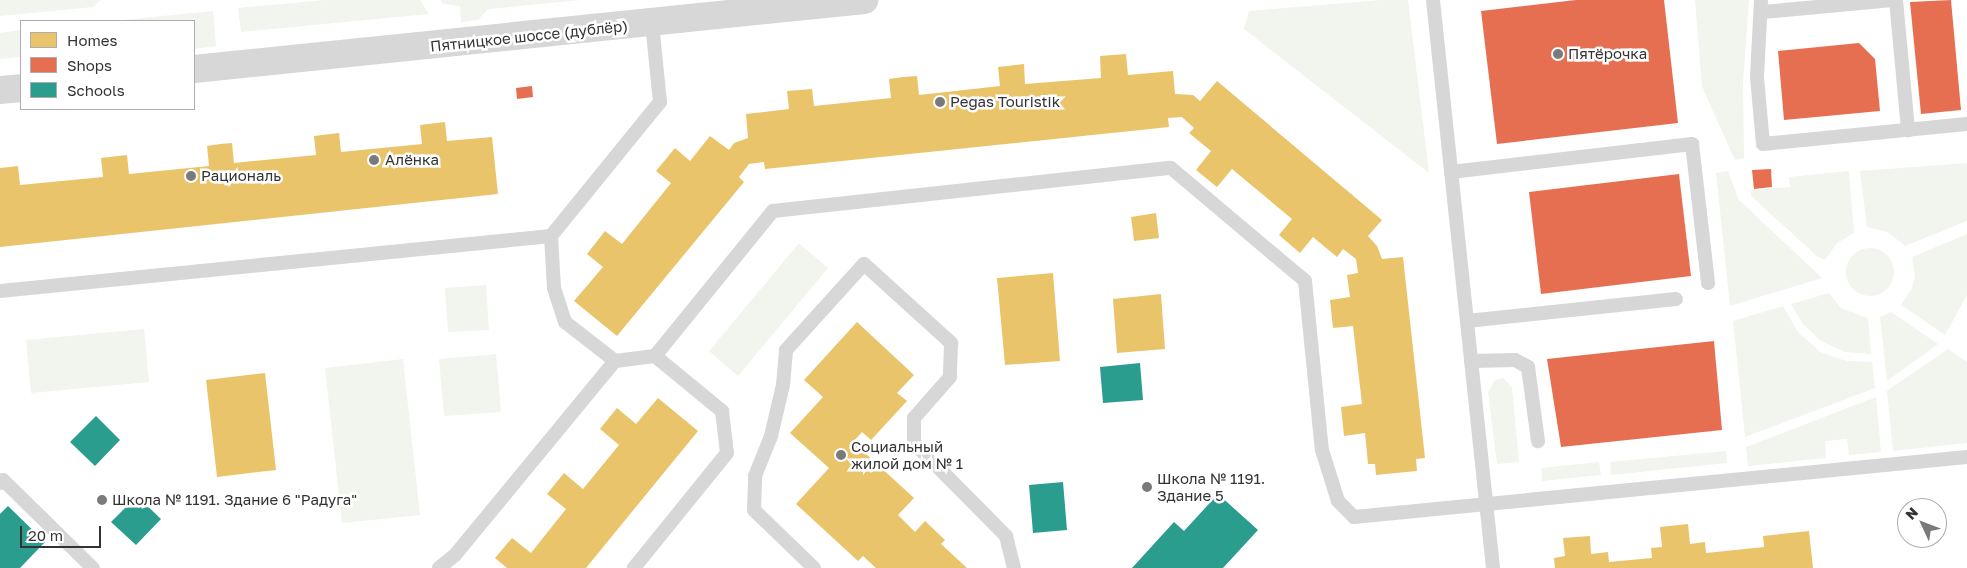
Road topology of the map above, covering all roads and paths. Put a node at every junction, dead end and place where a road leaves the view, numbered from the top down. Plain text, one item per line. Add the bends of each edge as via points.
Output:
1 (864, 0) edge
2 (1433, 0) edge
3 (1892, 0) edge
4 (1896, 0) edge
5 (1762, 6) edge
6 (652, 23) junction
7 (195, 69) edge
8 (20, 88) edge
9 (0, 90) edge
10 (1967, 124) edge
11 (1908, 130) junction
12 (1451, 172) junction
13 (552, 236) junction
14 (1708, 283) dead end
15 (0, 291) edge
16 (1676, 299) dead end
17 (1467, 321) junction
18 (655, 356) junction
19 (615, 361) junction
20 (1471, 361) junction
21 (1538, 441) dead end
22 (1967, 457) edge
23 (0, 483) edge
24 (1486, 503) junction
25 (92, 568) edge
26 (439, 568) edge
27 (634, 568) edge
28 (814, 568) edge
29 (1014, 568) edge
30 (1493, 568) edge

1 - 6 street, Пятницкое шоссе (дублёр)
2 - 12 lane
3 - 5 lane
4 - 11 lane
5 - 11 lane via 1757,77 1763,144
6 - 7 street, Пятницкое шоссе (дублёр)
6 - 13 lane via 660,102
8 - 9 street
10 - 11 lane
12 - 14 lane via 1692,144
12 - 17 lane
13 - 15 lane
13 - 19 lane via 554,288 565,322
16 - 17 lane
17 - 20 lane
18 - 19 lane
18 - 24 lane via 773,211 1171,168 1305,281 1322,450 1338,501 1354,517
18 - 27 lane via 722,411 727,454
19 - 26 lane via 455,555
20 - 21 lane via 1515,360 1528,367
20 - 24 lane
22 - 24 lane
23 - 25 lane via 3,480
24 - 30 lane
28 - 29 lane via 754,510 755,476 771,436 783,385 786,350 864,264 951,343 950,377 914,418 914,443 1006,536

